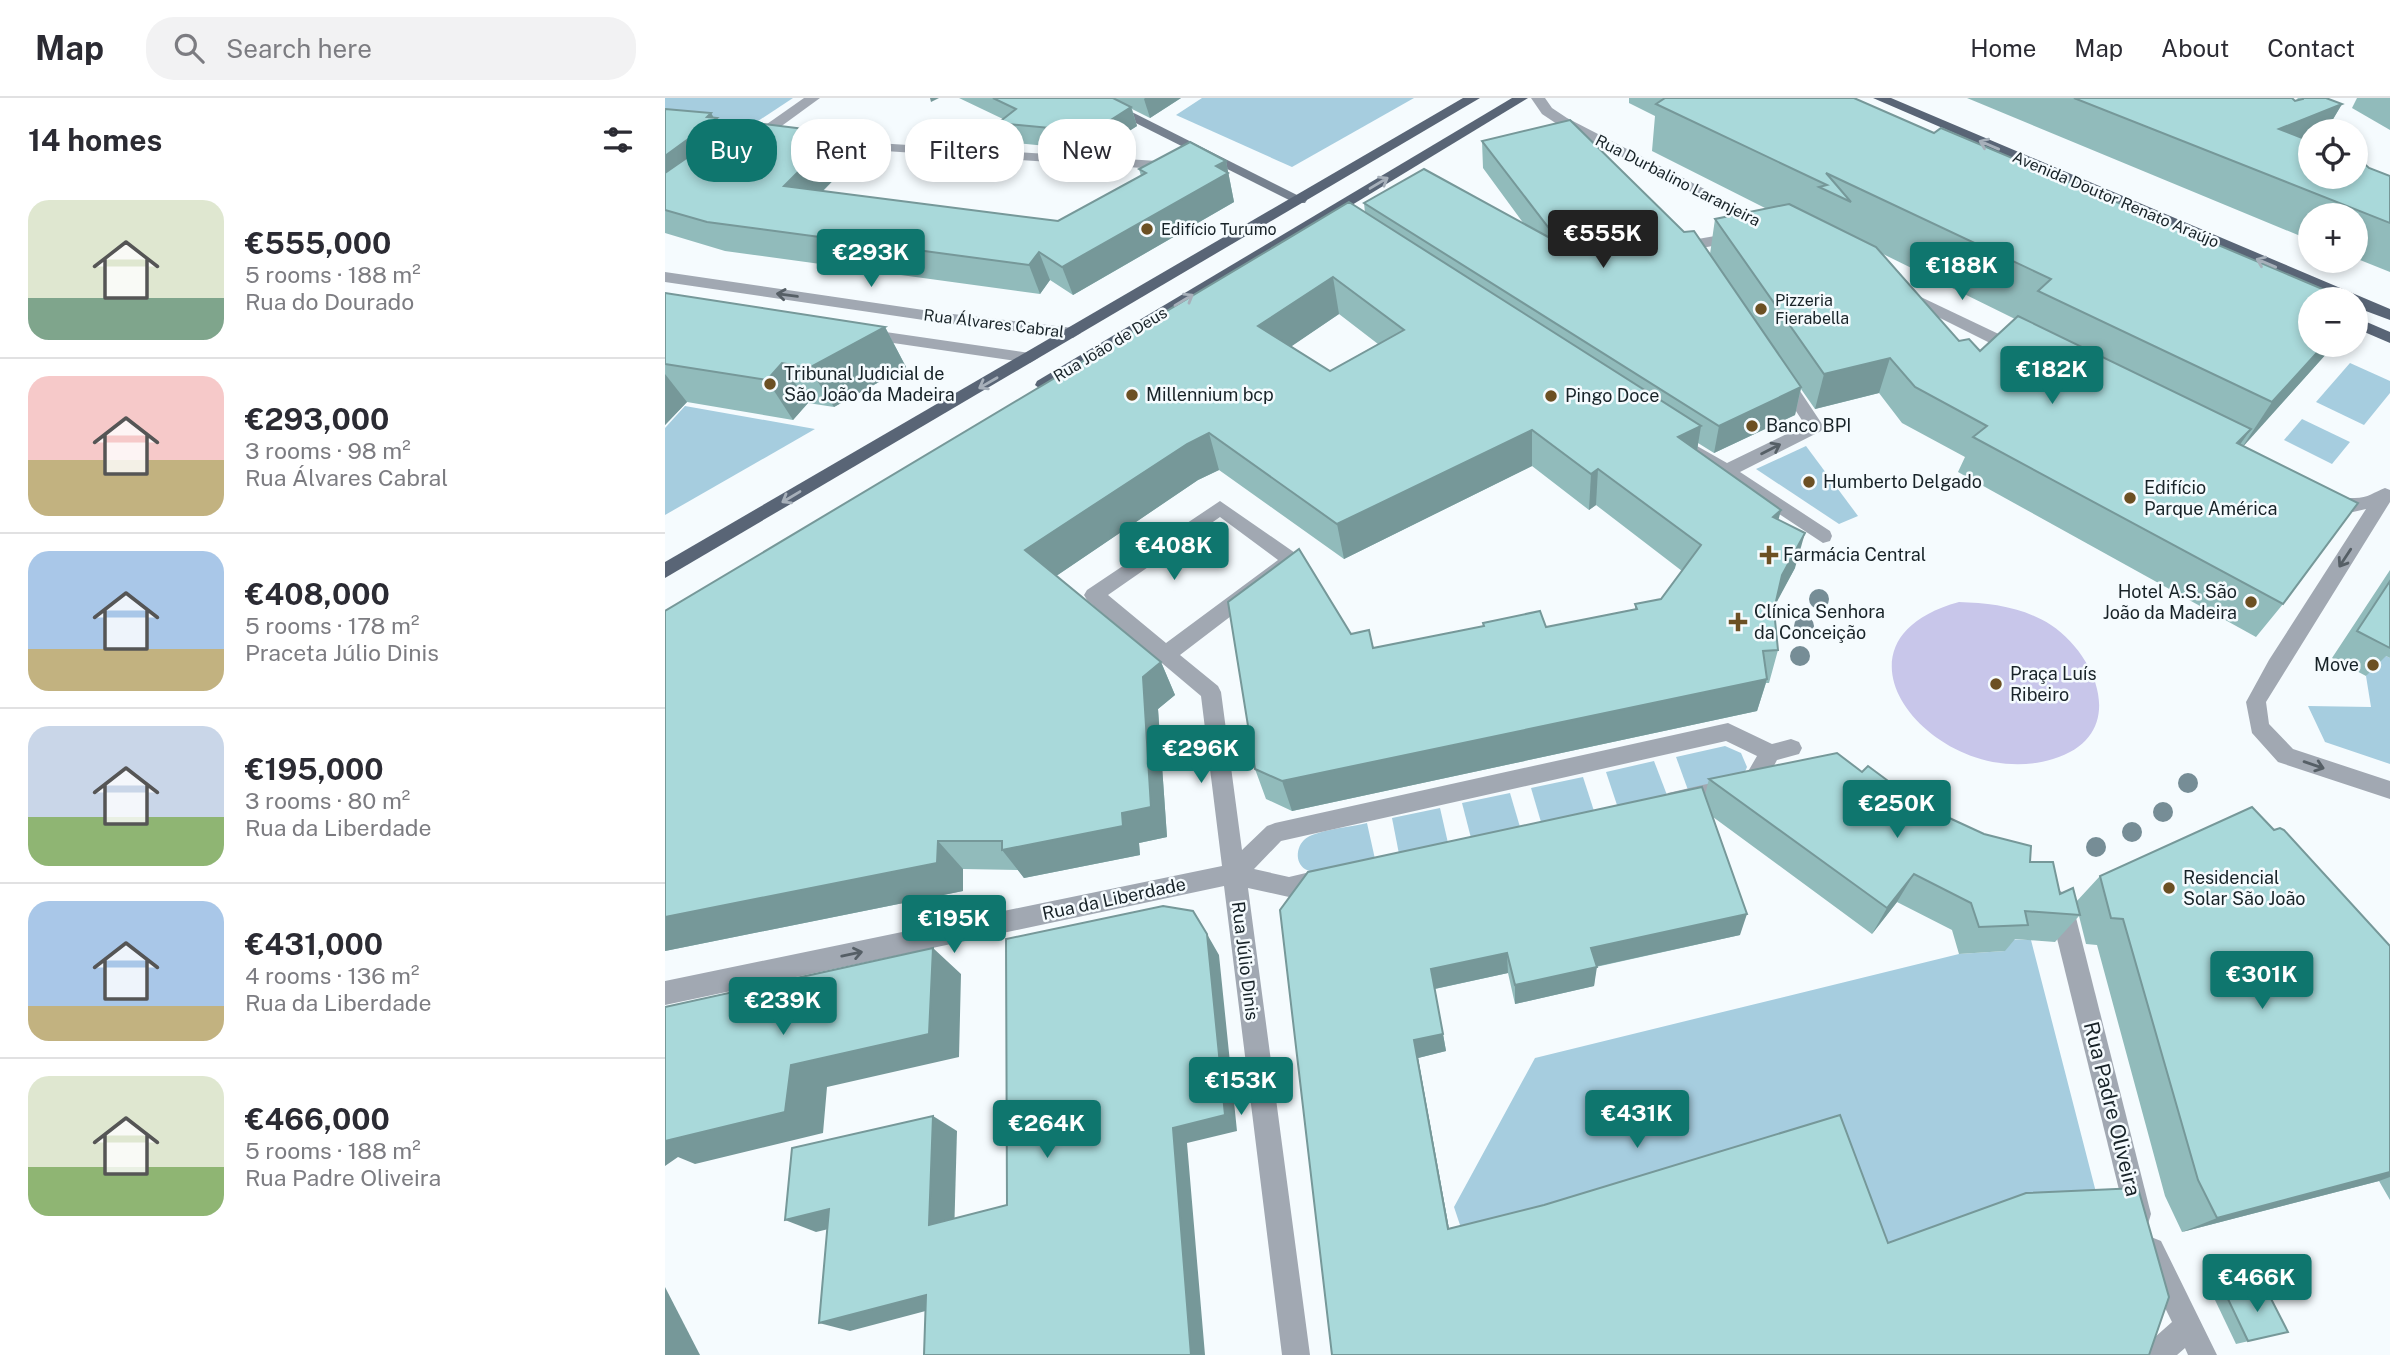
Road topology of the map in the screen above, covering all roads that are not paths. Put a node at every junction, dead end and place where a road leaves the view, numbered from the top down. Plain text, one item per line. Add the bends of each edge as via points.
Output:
1 (813, 98) edge
2 (1093, 98) edge
3 (1473, 98) edge
4 (1521, 98) edge
5 (1538, 98) edge
6 (1880, 98) edge
7 (777, 124) edge
8 (777, 140) edge
9 (1217, 157) junction
10 (1300, 200) junction
11 (1327, 214) junction
12 (1344, 224) edge
13 (1770, 227) junction
14 (1787, 235) edge
15 (665, 277) edge
16 (1715, 279) edge
17 (2323, 287) edge
18 (1893, 288) edge
19 (2368, 306) edge
20 (2390, 315) edge
21 (2368, 328) edge
22 (843, 331) edge
23 (1073, 333) junction
24 (2390, 338) edge
25 (1031, 358) junction
26 (1769, 359) edge
27 (2038, 360) edge
28 (1033, 391) edge
29 (1680, 441) edge
30 (1727, 471) junction
31 (2307, 492) edge
32 (2386, 494) edge
33 (1823, 536) dead end
34 (665, 571) edge
35 (1165, 654) junction
36 (2390, 790) edge
37 (1658, 804) edge
38 (1233, 874) junction
39 (1344, 874) edge
40 (2058, 893) edge
41 (665, 993) edge
42 (2188, 1326) junction
43 (1296, 1355) edge
44 (2156, 1355) edge
45 (2203, 1355) edge

1 - 7 street
2 - 9 street
3 - 10 main road, Rua João de Deus
11 -> 4 main road, Rua João de Deus
5 - 13 street, Rua Durbalino Laranjeira via 1562,121
17 -> 6 main road, Avenida Doutor Renato Araújo
8 - 9 street via 1140,166 1192,164
9 - 10 street
10 - 23 main road, Rua João de Deus
11 - 12 street
28 -> 11 main road, Rua João de Deus
13 - 14 street, Rua Durbalino Laranjeira
13 - 16 street via 1692,245
23 -> 15 street, Rua Álvares Cabral
18 - 27 street
19 - 20 main road, Avenida Doutor Renato Araújo
21 - 24 main road
22 - 25 street, Rua Álvares Cabral
23 - 25 main road, Rua João de Deus
25 -> 34 main road, Rua João de Deus
30 -> 26 street via 1815,427
29 - 30 street
30 - 33 street
31 - 32 street via 2353,505
32 -> 36 street via 2256,702 2259,727 2286,755
35 - 35 street via 1197,631 1291,561 1220,508 1094,595
35 - 38 street, Rua Júlio Dinis via 1210,692
37 - 38 street via 1753,783 1781,751 1728,732 1275,833
38 - 39 street, Rua da Liberdade via 1289,887
41 -> 38 street, Rua da Liberdade
38 - 43 street, Rua Júlio Dinis
40 - 42 street, Rua Padre Oliveira via 2143,1234
42 - 44 street
42 - 45 street, Rua Padre Oliveira

